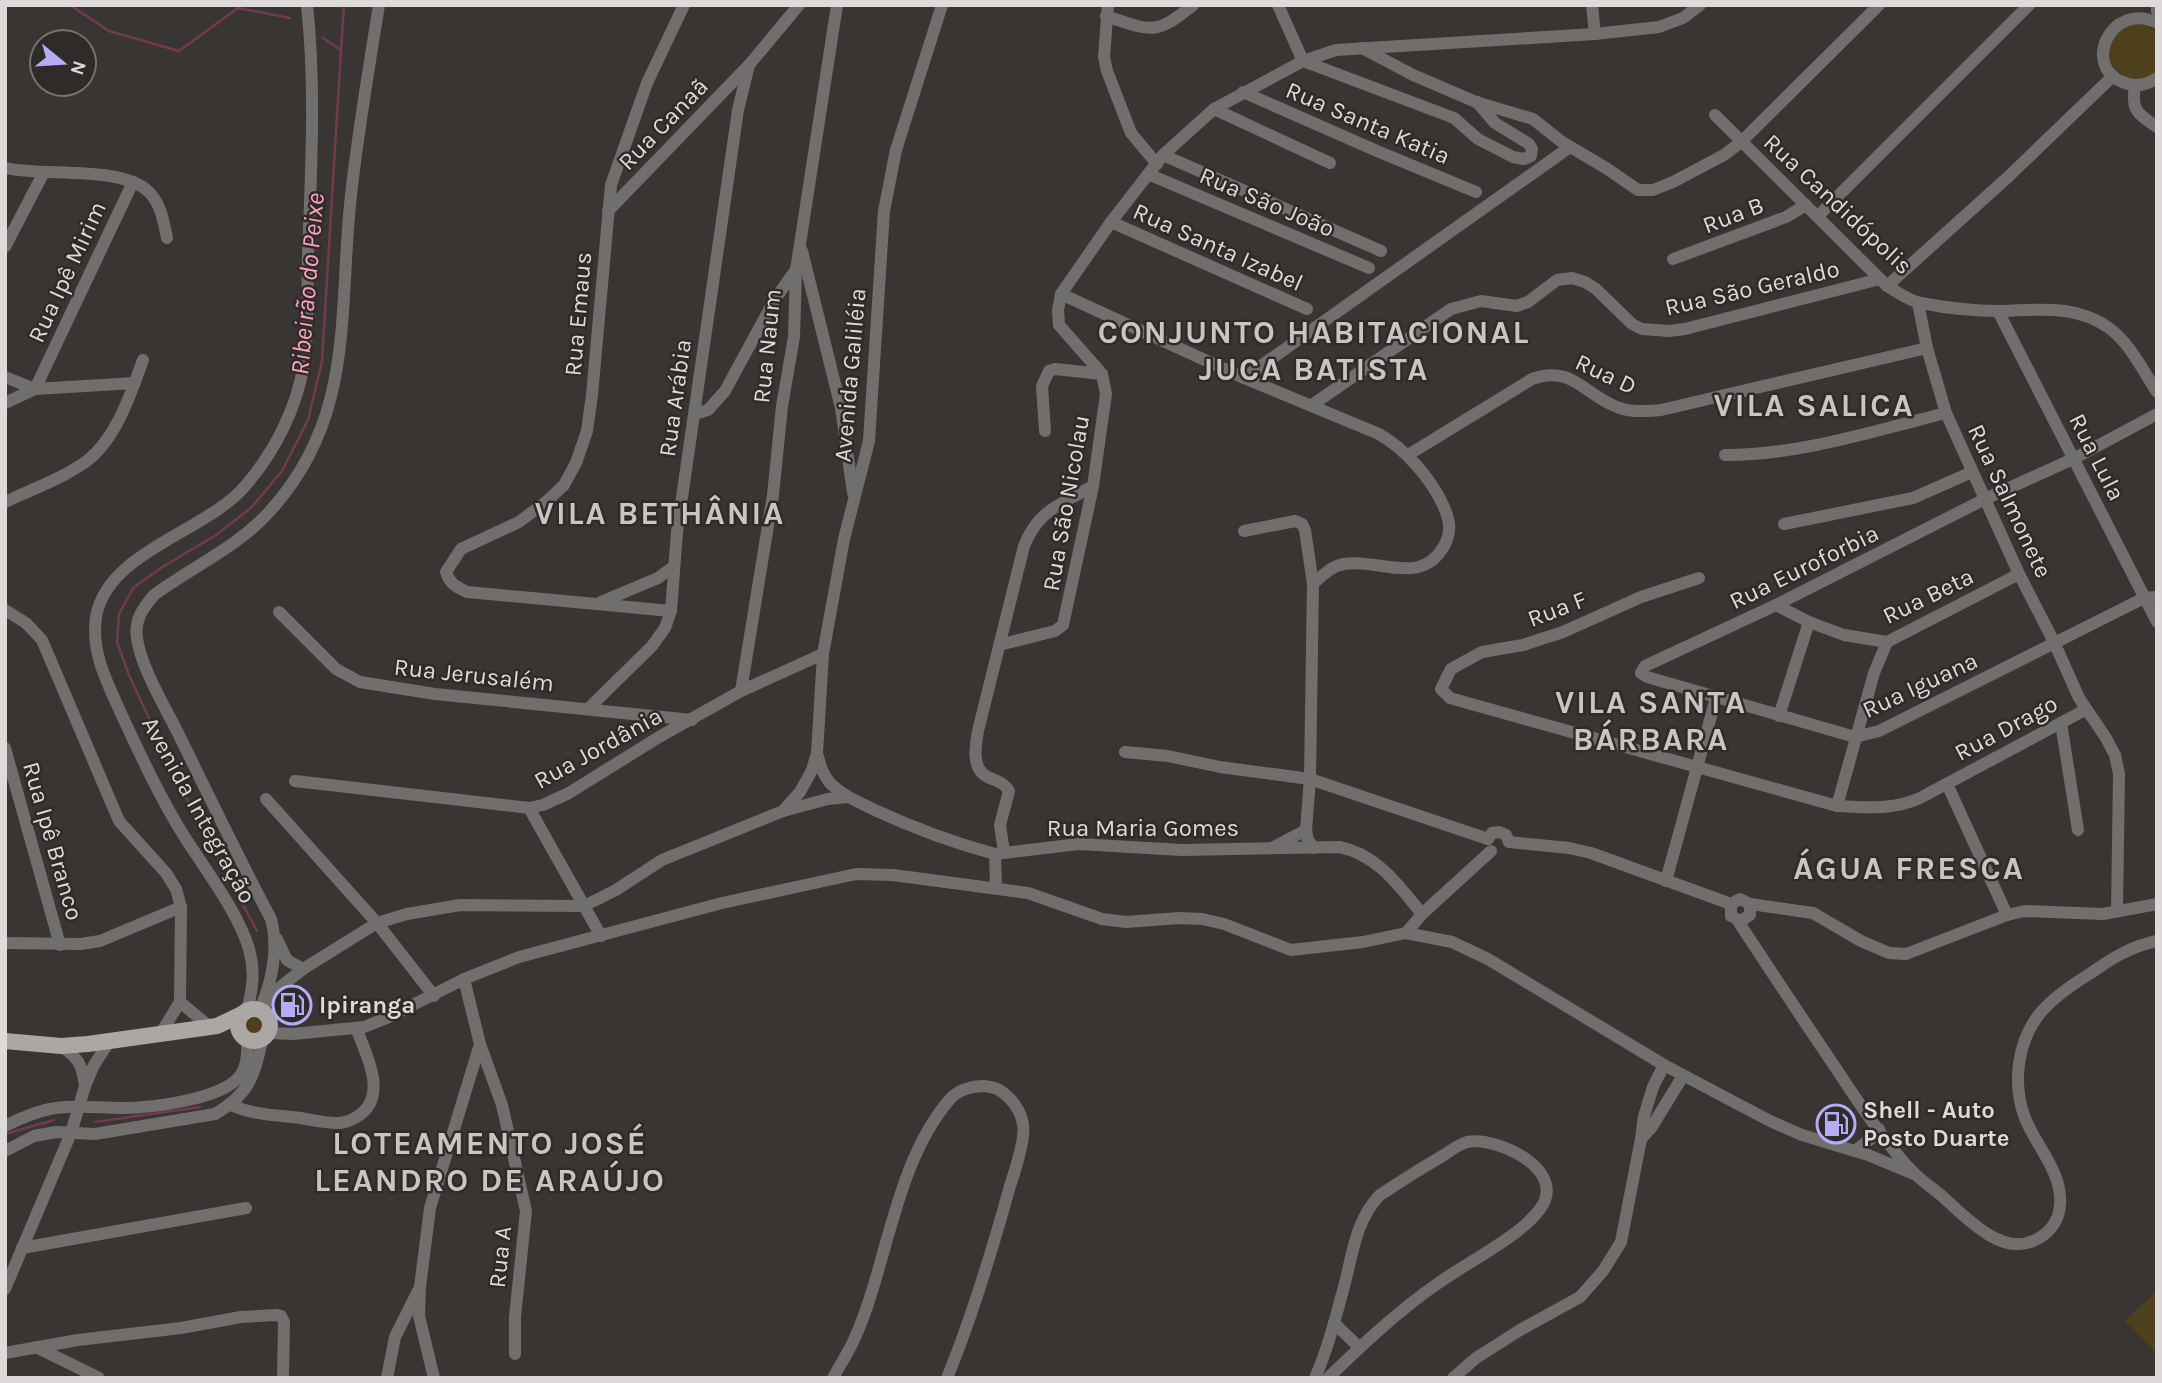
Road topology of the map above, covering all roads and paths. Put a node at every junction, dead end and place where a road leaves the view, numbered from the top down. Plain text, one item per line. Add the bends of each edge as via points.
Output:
1 (307, 5) edge
2 (379, 5) edge
3 (684, 5) edge
4 (800, 5) edge
5 (942, 5) edge
6 (1193, 5) edge
7 (1278, 5) edge
8 (1592, 5) edge
9 (1700, 5) edge
10 (1879, 5) edge
11 (2029, 5) edge
12 (839, 7) edge
13 (1107, 11) edge
14 (2154, 13) edge
15 (1595, 34) junction
16 (1362, 47) junction
17 (1303, 61) junction
18 (749, 65) junction
19 (2113, 76) junction
20 (2157, 79) edge
21 (2135, 85) junction
22 (1243, 92) junction
23 (1476, 102) junction
24 (1214, 109) junction
25 (1715, 115) dead end
26 (2157, 127) edge
27 (1741, 142) junction
28 (1570, 147) junction
29 (1160, 159) junction
30 (1330, 163) dead end
31 (5, 168) edge
32 (44, 172) junction
33 (1148, 174) junction
34 (133, 181) junction
35 (1476, 192) dead end
36 (1806, 205) junction
37 (608, 211) junction
38 (1818, 216) junction
39 (1111, 222) junction
40 (167, 238) dead end
41 (801, 245) junction
42 (5, 247) edge
43 (1381, 251) dead end
44 (1673, 259) dead end
45 (1369, 268) dead end
46 (796, 270) junction
47 (1884, 283) junction
48 (1061, 294) junction
49 (1918, 303) junction
50 (1307, 309) dead end
51 (1998, 311) junction
52 (1927, 348) junction
53 (144, 360) dead end
54 (1102, 374) junction
55 (5, 377) edge
56 (1244, 378) junction
57 (135, 383) junction
58 (35, 389) junction
59 (2157, 392) edge
60 (5, 403) edge
61 (1312, 405) junction
62 (1947, 413) junction
63 (695, 414) junction
64 (2157, 414) edge
65 (1045, 431) dead end
66 (1408, 455) junction
67 (1725, 455) dead end
68 (2075, 458) junction
69 (1972, 472) junction
70 (1093, 486) junction
71 (1985, 499) junction
72 (854, 500) junction
73 (5, 502) edge
74 (1784, 524) dead end
75 (1244, 531) dead end
76 (673, 567) junction
77 (2019, 575) junction
78 (1699, 578) dead end
79 (1313, 584) junction
80 (2150, 597) edge
81 (597, 604) junction
82 (1776, 605) junction
83 (5, 610) edge
84 (671, 611) junction
85 (279, 612) dead end
86 (1809, 622) junction
87 (2157, 622) edge
88 (1887, 642) junction
89 (2054, 642) junction
90 (999, 645) junction
91 (822, 654) junction
92 (1641, 670) joint
93 (1441, 690) joint
94 (741, 691) junction
95 (1716, 698) junction
96 (589, 708) junction
97 (2085, 710) junction
98 (1779, 716) junction
99 (692, 720) junction
100 (2062, 723) junction
101 (1855, 737) junction
102 (5, 748) edge
103 (1125, 752) dead end
104 (817, 753) junction
105 (1696, 766) junction
106 (1310, 779) junction
107 (295, 781) dead end
108 (1947, 784) junction
109 (848, 797) junction
110 (266, 799) dead end
111 (1837, 806) junction
112 (529, 808) junction
113 (783, 811) junction
114 (1306, 830) junction
115 (2078, 830) dead end
116 (1489, 845) junction
117 (1314, 848) junction
118 (1269, 850) junction
119 (1000, 853) junction
120 (1666, 881) junction
121 (996, 887) junction
122 (1731, 904) junction
123 (1750, 904) junction
124 (2157, 904) edge
125 (584, 906) junction
126 (181, 907) junction
127 (2117, 911) junction
128 (1422, 914) junction
129 (2007, 915) junction
130 (1738, 921) junction
131 (377, 923) junction
132 (1406, 933) junction
133 (276, 936) junction
134 (601, 936) junction
135 (2157, 940) edge
136 (5, 943) edge
137 (60, 944) junction
138 (303, 969) junction
139 (464, 979) junction
140 (434, 996) junction
141 (180, 1002) junction
142 (253, 1011) junction
143 (213, 1027) junction
144 (356, 1028) junction
145 (159, 1036) junction
146 (254, 1036) junction
147 (7, 1042) edge
148 (110, 1042) junction
149 (480, 1044) junction
150 (61, 1046) junction
151 (1664, 1065) junction
152 (1683, 1076) junction
153 (85, 1086) junction
154 (231, 1105) junction
155 (80, 1107) junction
156 (5, 1126) edge
157 (1879, 1129) junction
158 (71, 1133) junction
159 (1641, 1139) junction
160 (5, 1151) edge
161 (1854, 1151) junction
162 (1914, 1174) junction
163 (246, 1208) dead end
164 (22, 1248) junction
165 (420, 1287) junction
166 (5, 1289) edge
167 (1334, 1323) junction
168 (78, 1340) junction
169 (36, 1347) junction
170 (1359, 1347) junction
171 (5, 1353) edge
172 (515, 1354) dead end
173 (76, 1371) edge
174 (99, 1378) edge
175 (283, 1378) edge
176 (387, 1378) edge
177 (434, 1378) edge
178 (833, 1378) edge
179 (947, 1378) edge
180 (1315, 1378) edge
181 (1328, 1378) edge
182 (1453, 1378) edge

1 - 142 street, Avenida Integração via 311,113 305,349 292,408 245,486 209,517 127,568 110,586 96,617 103,674 135,743 244,934 254,972
2 - 133 street, Avenida Integração via 351,194 339,364 322,430 271,510 243,538 154,595 137,621 136,638 159,695
3 - 37 street, Rua Emaus via 637,107 611,185
4 - 18 street, Rua Canaã
5 - 72 street, Avenida Galiléia via 896,150 884,211 869,440
6 - 13 street via 1151,30
7 - 17 street
8 - 15 street
9 - 15 street via 1659,27
10 - 27 street
11 - 38 street
12 - 41 street, Rua Naum
13 - 29 street via 1107,71 1131,133
14 - 19 street via 2117,23 2105,39 2104,59
15 - 16 street
16 - 17 street
16 - 23 street
17 - 22 street
17 - 23 street via 1454,118 1489,146 1513,157 1529,158 1533,151 1529,144 1495,123
18 - 37 street, Rua Canaã
18 - 63 street, Rua Arábia via 738,110
19 - 21 street
19 - 47 street via 2008,177
20 - 21 street
21 - 26 street via 2136,110
22 - 24 street
22 - 35 street, Rua Santa Katia
23 - 28 street via 1533,119
24 - 29 street
24 - 30 street, Rua Santa Katia
25 - 27 street, Rua Candidópolis
27 - 28 street via 1673,182 1645,191
27 - 36 street, Rua Candidópolis
28 - 56 street
29 - 33 street
29 - 43 street, Rua São João
31 - 32 street
32 - 34 street
32 - 42 street
33 - 39 street
33 - 45 street, Rua São João
34 - 40 street via 150,193
34 - 58 street, Rua Ipê Mirim
36 - 38 street, Rua Candidópolis
36 - 44 street, Rua B via 1786,217
37 - 81 street, Rua Emaus via 592,395 576,463 564,485 547,501 519,522 461,549 446,572 455,587 467,592
38 - 47 street, Rua Candidópolis
39 - 48 street
39 - 50 street, Rua Santa Izabel
41 - 46 street, Rua Naum
41 - 72 street via 841,408
46 - 63 street via 775,299 726,391 708,410
46 - 94 street, Rua Naum via 794,337
47 - 49 street, Rua Candidópolis
47 - 61 street, Rua São Geraldo via 1669,331 1632,324 1596,289 1572,278 1557,280 1517,306 1480,301 1451,309
48 - 54 street via 1059,325
48 - 56 street
49 - 51 street, Rua Candidópolis
49 - 52 street, Rua Salmonete
51 - 59 street, Rua Candidópolis via 2072,311 2111,328
51 - 68 street, Rua Lula
52 - 62 street, Rua Salmonete
52 - 66 street, Rua D via 1639,412 1614,406 1575,380 1546,374
53 - 57 street
54 - 65 street via 1049,371 1042,386
54 - 70 street, Rua São Nicolau via 1106,394
55 - 58 street
56 - 61 street
57 - 58 street
57 - 73 street via 105,442 91,458
58 - 60 street
61 - 66 street via 1379,434
62 - 67 street via 1802,448
62 - 69 street, Rua Salmonete
63 - 76 street, Rua Arábia
64 - 68 street, Rua Euroforbia
66 - 79 street via 1442,502 1449,520 1450,532 1436,558 1412,568 1345,564
68 - 71 street, Rua Euroforbia
68 - 80 street, Rua Lula
69 - 71 street, Rua Salmonete
69 - 74 street via 1913,498
70 - 90 street via 1045,514 1031,529
70 - 90 street, Rua São Nicolau via 1063,625
71 - 77 street, Rua Salmonete
71 - 82 street, Rua Euroforbia
72 - 91 street, Avenida Galiléia
75 - 79 street via 1289,521 1302,524
76 - 81 street
76 - 84 street, Rua Arábia
77 - 88 street, Rua Beta
77 - 89 street, Rua Salmonete
78 - 93 street, Rua F via 1641,597 1563,632 1482,652 1451,669
79 - 106 street
80 - 87 street, Rua Lula
80 - 89 street, Rua Iguana
81 - 84 street
82 - 86 street, Rua Beta
82 - 92 street, Rua Euroforbia
83 - 126 street via 42,640 119,821 166,873
84 - 96 street, Rua Arábia via 652,646
85 - 96 street, Rua Jerusalém via 336,669 360,682
86 - 88 street, Rua Beta via 1844,635
86 - 98 street
88 - 101 street
89 - 97 street, Rua Salmonete
89 - 101 street, Rua Iguana via 1879,731
90 - 119 street via 976,758 981,774 1009,790 1000,825
91 - 94 street, Rua Jordânia
91 - 104 street, Avenida Galiléia
92 - 95 street, Rua Iguana via 1647,677
93 - 105 street, Rua Drago via 1450,698
94 - 99 street, Rua Jordânia
95 - 98 street, Rua Iguana
95 - 105 street
96 - 99 street, Rua Jerusalém
97 - 100 street, Rua Drago
97 - 127 street, Rua Salmonete via 2106,738 2119,774
98 - 101 street, Rua Iguana
99 - 112 street, Rua Jordânia via 569,793
100 - 108 street, Rua Drago
100 - 115 street
101 - 111 street
102 - 137 street, Rua Ipê Branco
103 - 106 street
104 - 109 street via 830,782
104 - 113 street via 800,792
105 - 111 street, Rua Drago
105 - 120 street
106 - 114 street
106 - 116 street
107 - 112 street, Rua Jordânia
108 - 111 street, Rua Drago via 1903,805
108 - 129 street
109 - 113 street
109 - 119 street, Rua Maria Gomes via 950,841
110 - 131 street
112 - 125 street
113 - 125 street via 662,860
114 - 117 street
114 - 118 street
116 - 120 street via 1497,854 1504,852 1509,842 1569,848
116 - 128 street
117 - 118 street, Rua Maria Gomes
117 - 128 street, Rua Maria Gomes via 1355,850 1365,856 1381,867
118 - 119 street, Rua Maria Gomes via 1079,844
119 - 121 street
120 - 122 street
121 - 132 street via 1028,893 1102,919 1202,919 1291,950
121 - 134 street via 856,874
122 - 123 street via 1740,899
122 - 130 street via 1730,913
123 - 129 street via 1812,913 1861,941 1898,954 1913,953
123 - 130 street via 1750,915
124 - 127 street
125 - 131 street via 460,905
125 - 134 street
126 - 137 street via 100,941
126 - 141 street
127 - 129 street
128 - 132 street
130 - 157 street
131 - 138 street
131 - 140 street
132 - 151 street via 1452,942 1488,959
133 - 138 street via 287,960
133 - 142 street, Avenida Integração via 268,991
134 - 139 street via 519,957
135 - 162 street via 2127,949 2060,994 2040,1013 2026,1036 2018,1066 2018,1094 2059,1191 2060,1207 2044,1236 2029,1244 2013,1244 1983,1232
136 - 137 street
138 - 142 street
139 - 140 street
139 - 149 street, Rua A
140 - 144 street
141 - 143 street
141 - 145 street
142 - 143 main road
142 - 146 main road via 238,1022
142 - 146 main road via 270,1021
143 - 145 main road
143 - 146 main road
144 - 146 street
144 - 154 street via 374,1081 366,1110 352,1120 323,1122 244,1111
145 - 148 main road
146 - 154 street via 256,1068 249,1085
146 - 155 street via 240,1076 212,1094 125,1108
147 - 150 main road
148 - 150 main road
148 - 153 street
149 - 165 street via 430,1208
149 - 172 street, Rua A via 502,1105 526,1211
150 - 153 street via 83,1069
151 - 152 street
151 - 159 street via 1647,1101
152 - 159 street
152 - 161 street via 1770,1121
153 - 155 street
154 - 158 street via 195,1119 95,1134
155 - 156 street via 57,1108
155 - 158 street
157 - 161 street
157 - 162 street
158 - 160 street via 34,1136
158 - 164 street
159 - 182 street via 1621,1242 1603,1271 1580,1297 1520,1329
161 - 162 street
163 - 164 street
164 - 166 street
165 - 176 street via 395,1337
165 - 177 street via 419,1316
167 - 170 street
167 - 170 street via 1359,1229 1369,1206 1380,1195 1466,1142 1497,1146 1528,1159 1541,1171 1547,1191 1543,1206 1529,1222 1435,1285
167 - 180 street
168 - 169 street
168 - 173 street via 74,1346
168 - 175 street via 241,1317 281,1316
169 - 171 street
169 - 173 street
170 - 181 street
173 - 174 street
178 - 179 street via 854,1340 919,1149 952,1097 965,1089 986,1086 1016,1104 1024,1125 988,1268

